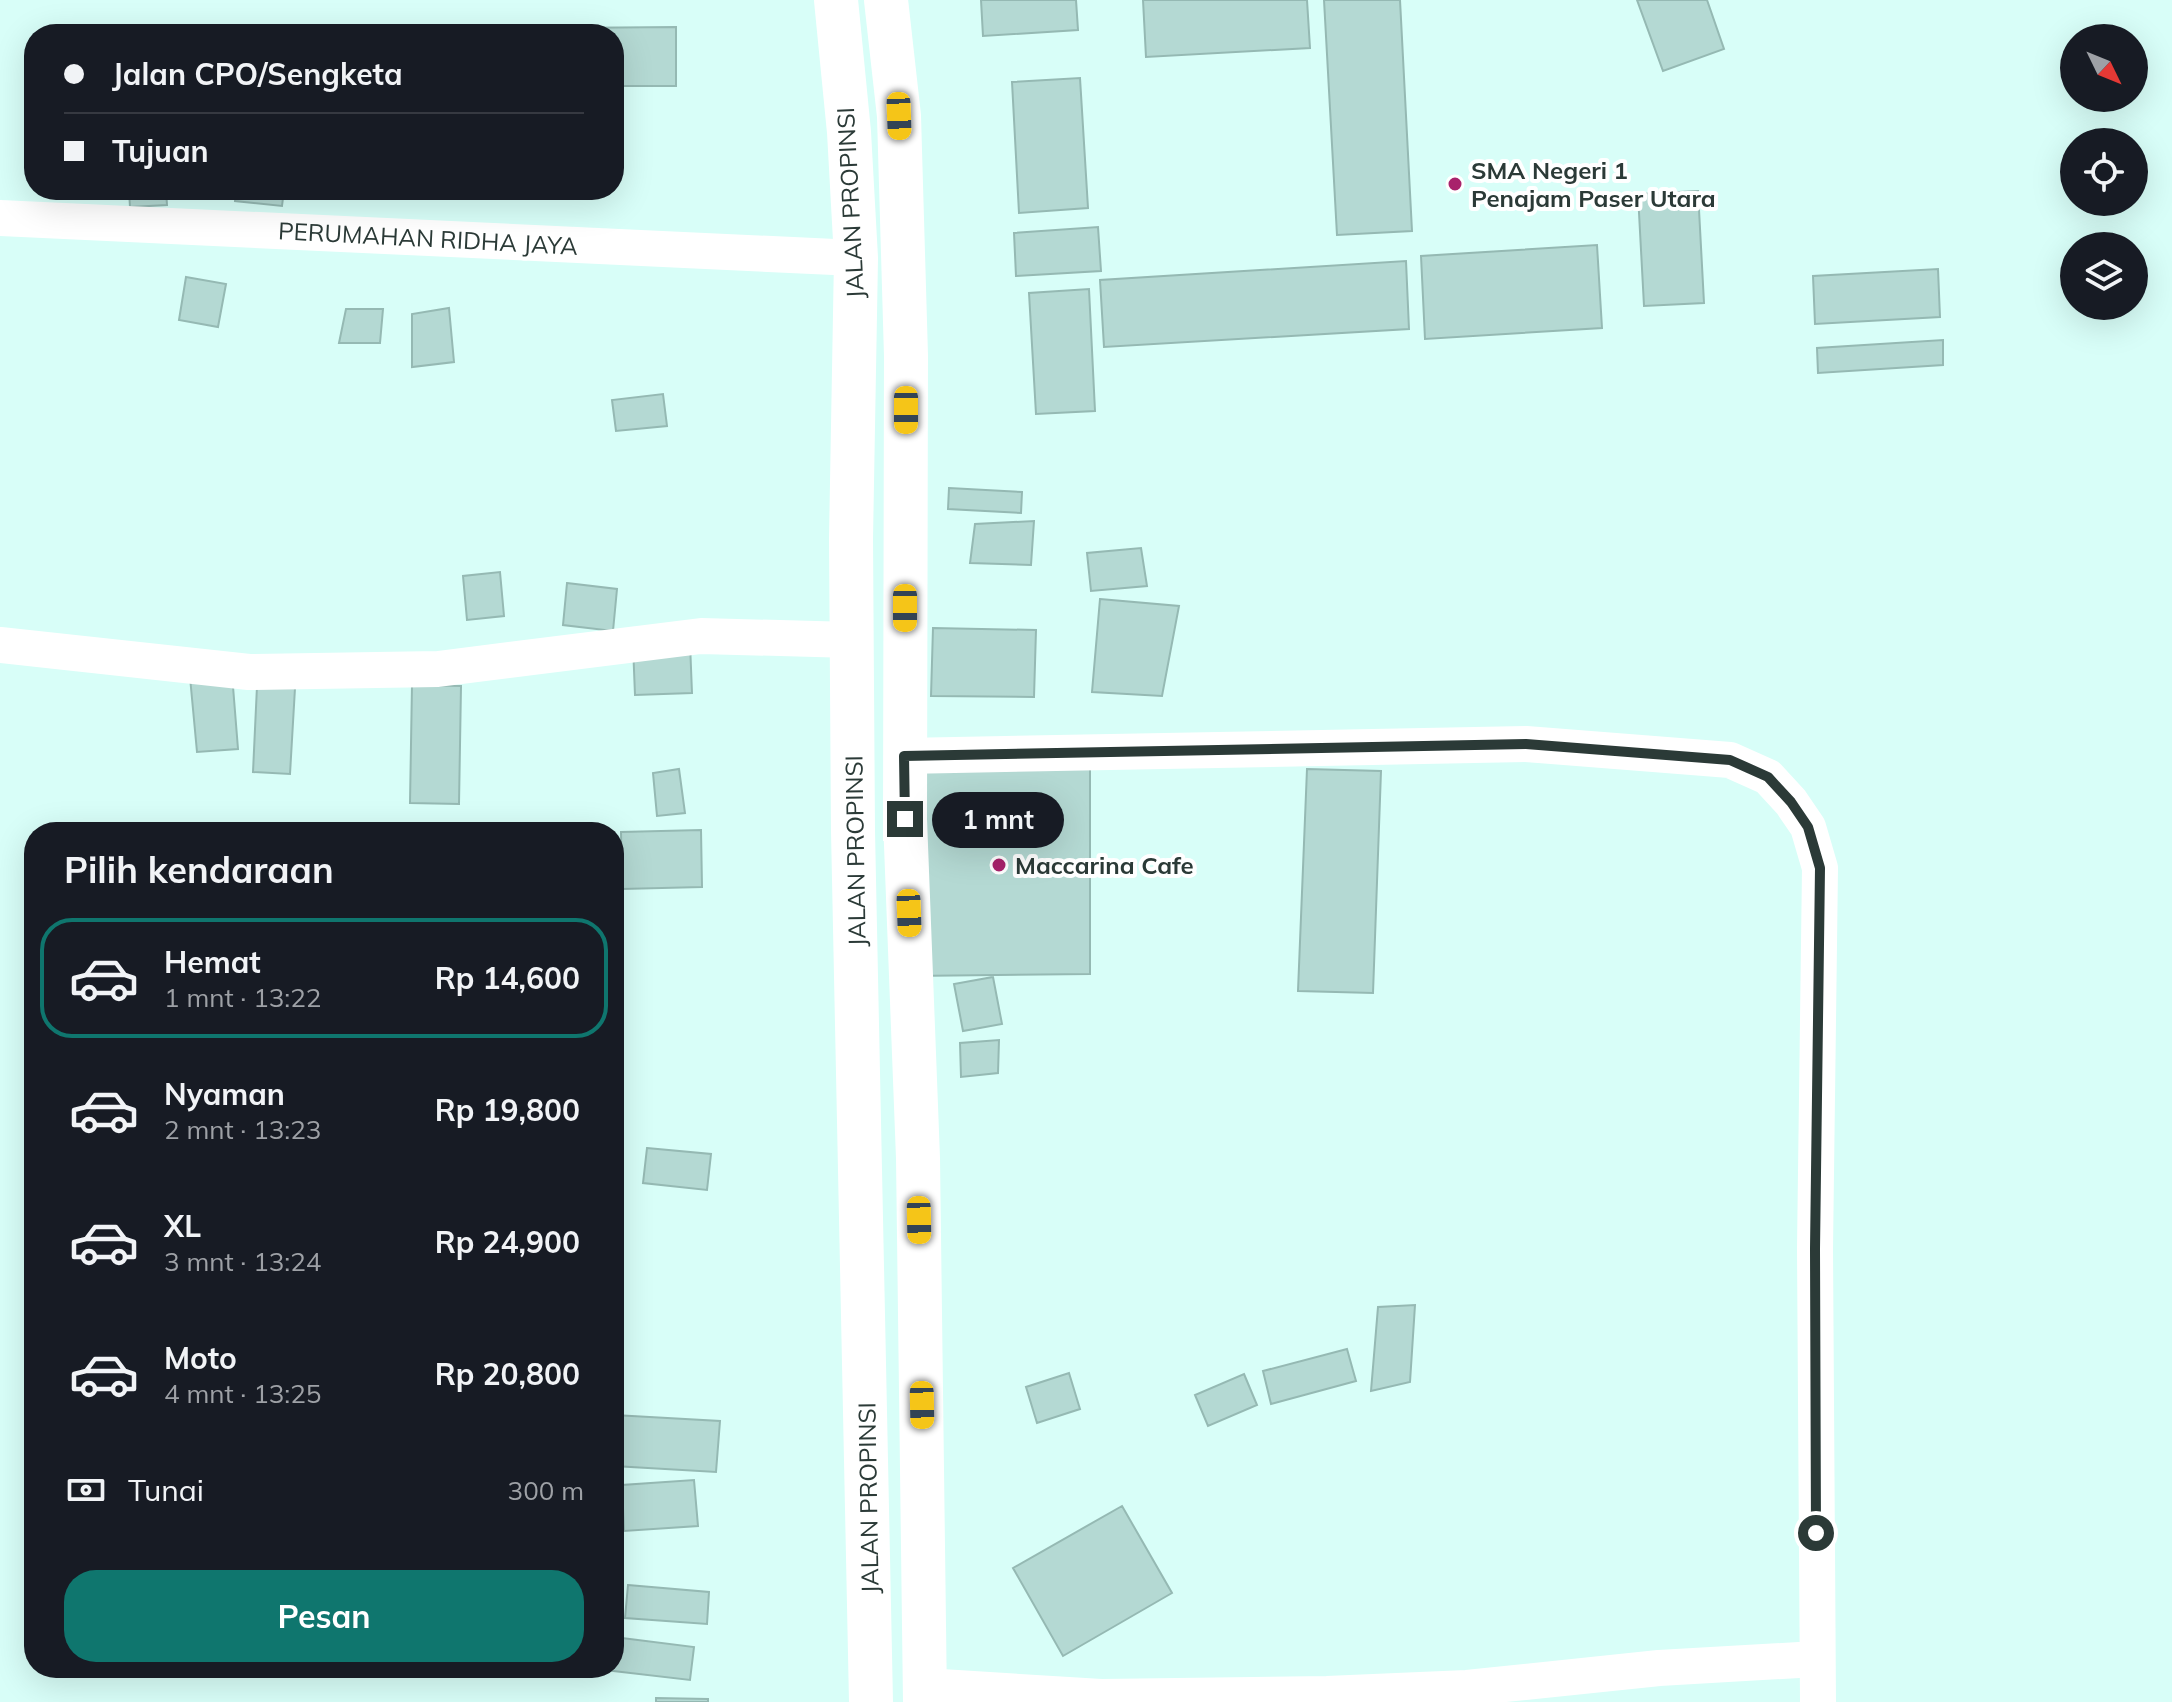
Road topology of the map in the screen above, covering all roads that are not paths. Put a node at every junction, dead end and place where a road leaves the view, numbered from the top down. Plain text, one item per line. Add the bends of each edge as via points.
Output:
1 (836, 0) edge
2 (886, 0) edge
3 (0, 218) edge
4 (856, 258) junction
5 (852, 640) junction
6 (0, 645) edge
7 (904, 756) junction
8 (925, 1637) junction
9 (870, 1640) junction
10 (1816, 1659) junction
11 (925, 1694) edge
12 (871, 1702) edge
13 (1818, 1702) edge

1 - 4 highway, JALAN PROPINSI
2 - 7 highway via 899,116 906,356
3 - 4 street, PERUMAHAN RIDHA JAYA
4 - 5 highway, JALAN PROPINSI
5 - 6 street via 701,636 438,669 249,672
5 - 9 highway, JALAN PROPINSI
7 - 8 highway via 918,1158
7 - 10 street via 1526,744 1730,760 1768,777 1808,827 1820,868
8 - 9 highway
8 - 11 highway
9 - 12 highway, JALAN PROPINSI
10 - 11 street via 1659,1668 1467,1688 1327,1694
10 - 13 street

